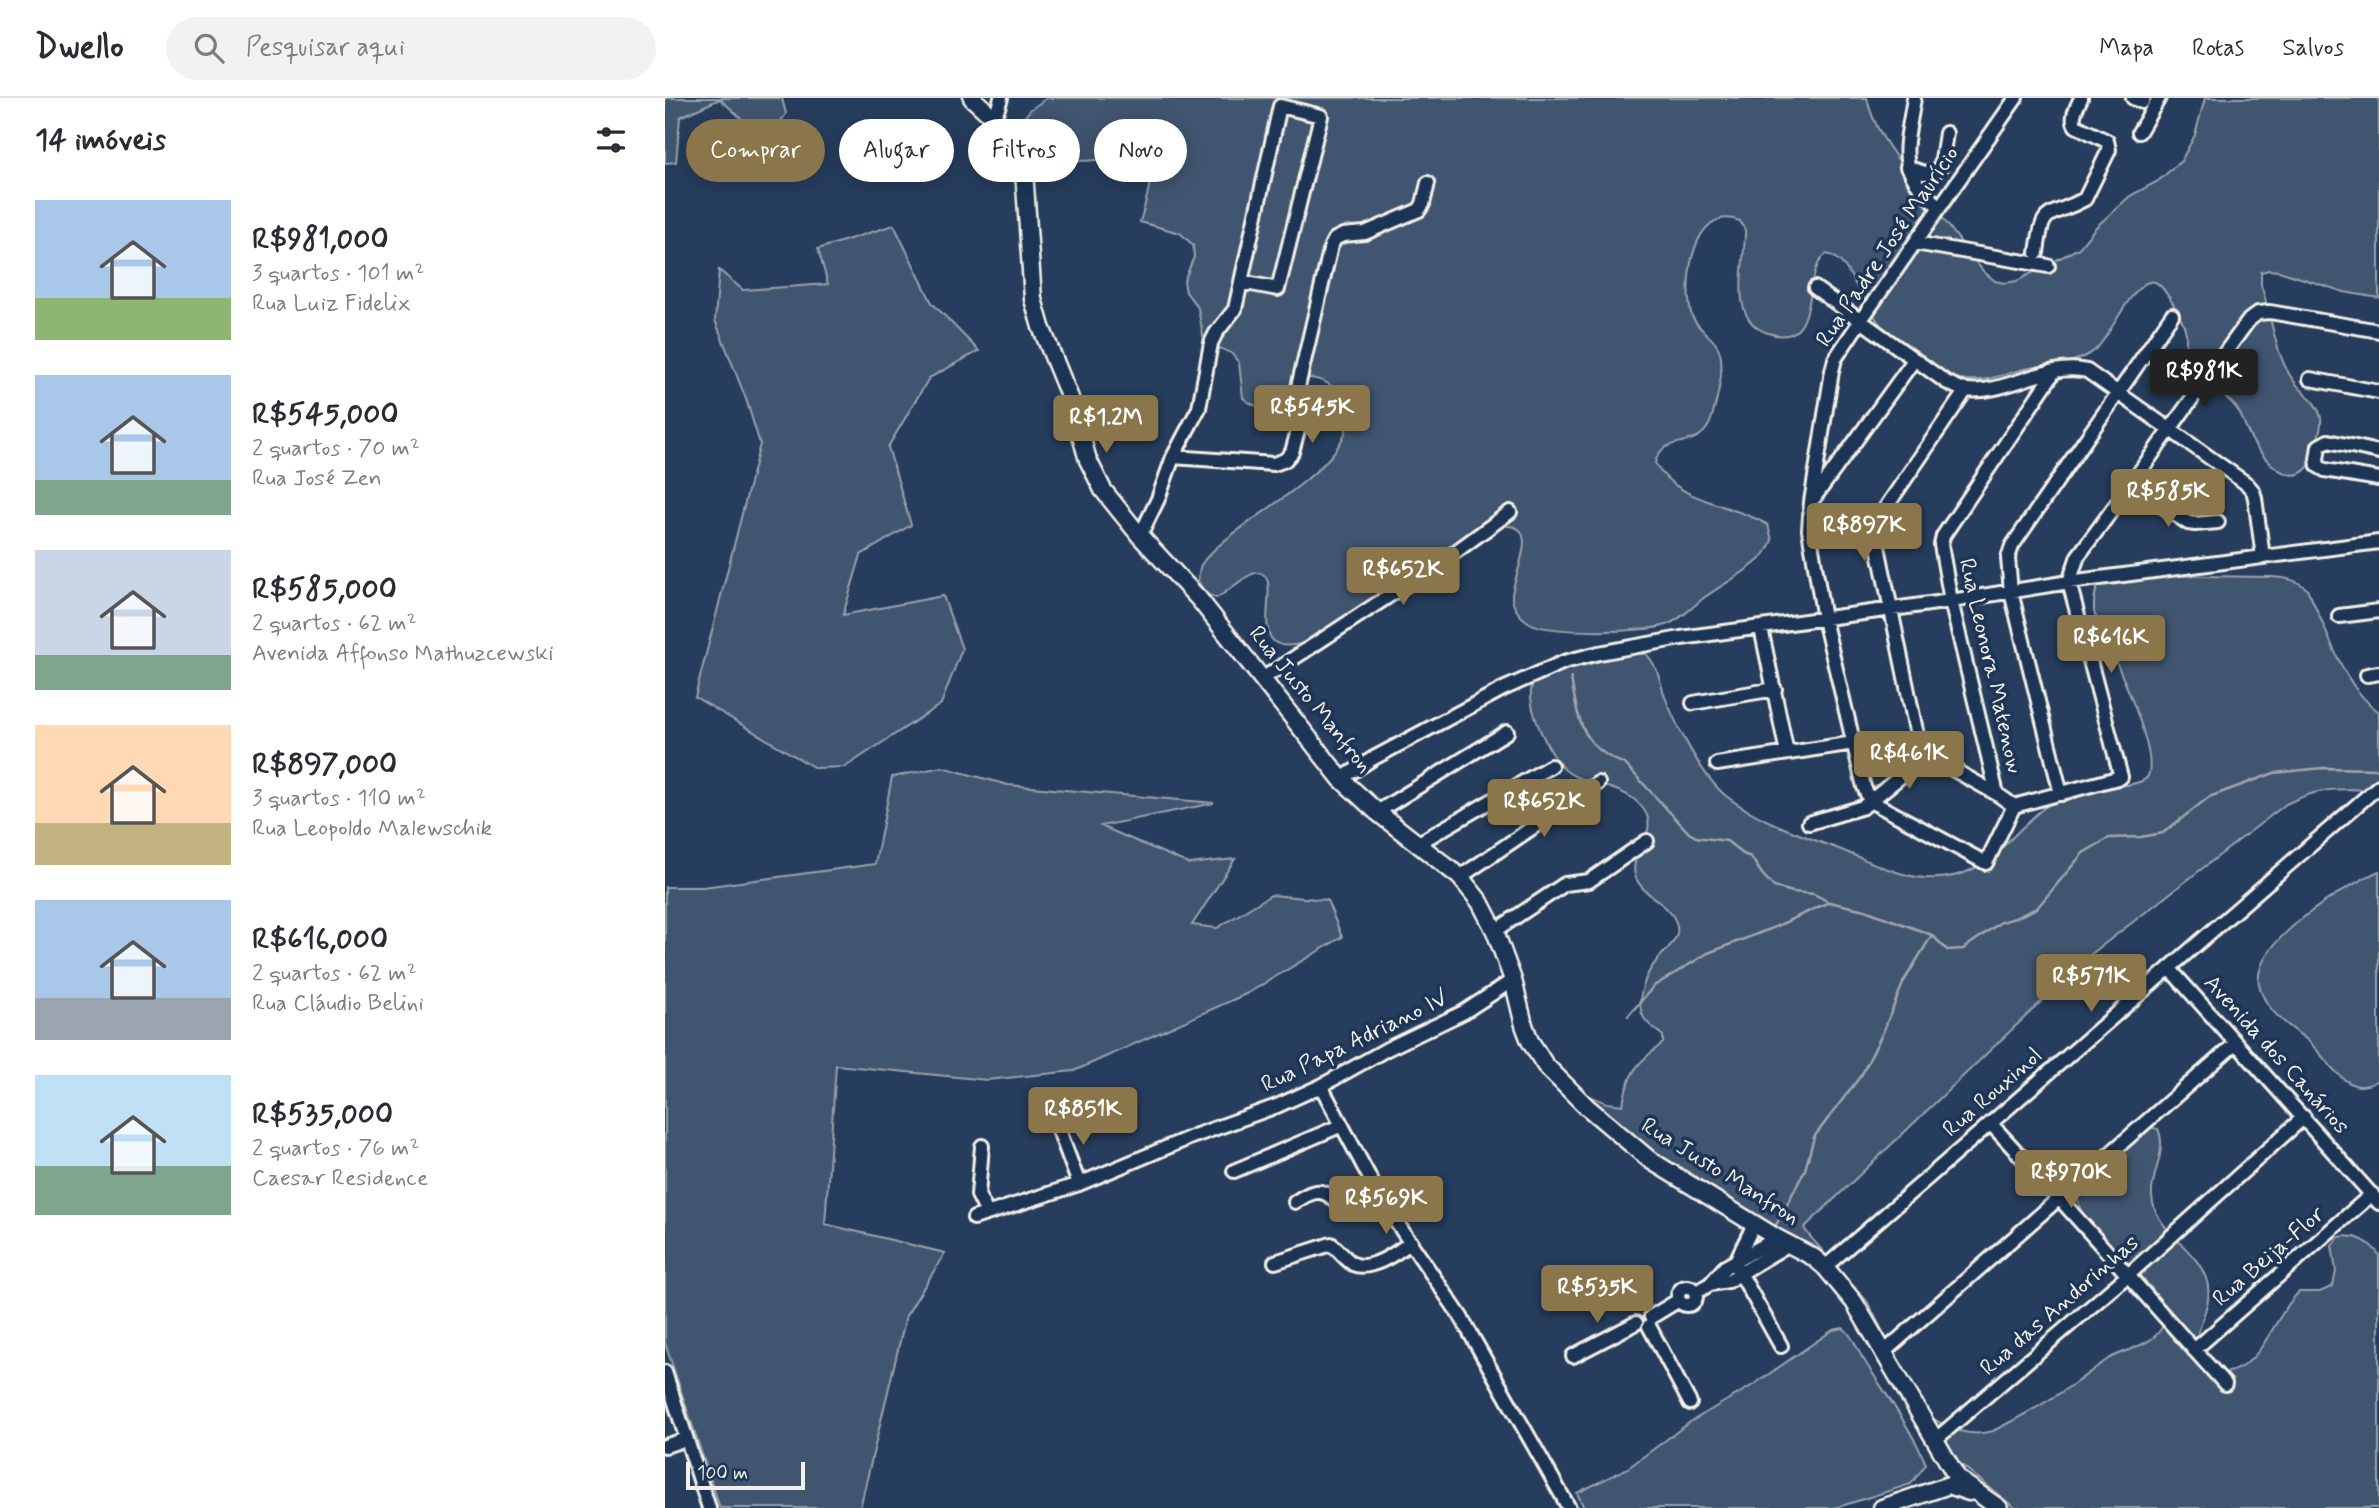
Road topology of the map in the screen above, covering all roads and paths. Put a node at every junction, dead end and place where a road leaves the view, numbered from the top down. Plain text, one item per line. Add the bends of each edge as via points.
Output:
1 (972, 98) edge
2 (1001, 98) edge
3 (1914, 98) edge
4 (2016, 98) edge
5 (2081, 98) edge
6 (2133, 98) edge
7 (2144, 98) edge
8 (2159, 98) edge
9 (992, 116) junction
10 (1946, 132) dead end
11 (2139, 132) dead end
12 (1907, 167) junction
13 (1428, 183) dead end
14 (1940, 207) junction
15 (1915, 243) junction
16 (2037, 254) dead end
17 (2048, 267) dead end
18 (1241, 282) junction
19 (1815, 288) dead end
20 (2172, 315) dead end
21 (1861, 320) junction
22 (2379, 331) edge
23 (1914, 360) junction
24 (2053, 372) junction
25 (2310, 379) dead end
26 (1966, 390) junction
27 (2379, 392) edge
28 (2119, 395) junction
29 (2169, 429) junction
30 (2379, 452) edge
31 (1173, 457) junction
32 (2379, 479) edge
33 (2132, 485) junction
34 (1811, 502) junction
35 (1510, 512) dead end
36 (2218, 522) dead end
37 (1140, 536) junction
38 (2379, 542) edge
39 (2263, 557) junction
40 (2069, 582) junction
41 (2011, 592) junction
42 (1951, 601) junction
43 (1889, 610) junction
44 (2379, 611) edge
45 (2339, 616) dead end
46 (1824, 619) junction
47 (1761, 628) junction
48 (1262, 679) junction
49 (1775, 689) junction
50 (1693, 703) dead end
51 (1507, 732) dead end
52 (1854, 743) junction
53 (1787, 753) junction
54 (1927, 755) junction
55 (1717, 764) dead end
56 (1551, 766) dead end
57 (1341, 779) junction
58 (1598, 783) dead end
59 (2379, 786) edge
60 (1997, 794) junction
61 (2061, 794) junction
62 (1870, 800) junction
63 (2014, 806) junction
64 (1377, 811) junction
65 (1809, 823) dead end
66 (1647, 841) dead end
67 (1417, 844) junction
68 (1460, 877) junction
69 (1495, 931) junction
70 (2169, 968) junction
71 (1513, 980) junction
72 (2236, 1043) junction
73 (1321, 1086) junction
74 (2304, 1117) junction
75 (1056, 1122) dead end
76 (1990, 1124) junction
77 (1340, 1126) junction
78 (982, 1146) dead end
79 (1234, 1171) dead end
80 (1079, 1184) junction
81 (2060, 1198) junction
82 (2375, 1198) edge
83 (1382, 1201) junction
84 (1295, 1202) dead end
85 (987, 1213) junction
86 (974, 1218) dead end
87 (1754, 1224) junction
88 (1783, 1241) junction
89 (1411, 1242) junction
90 (1275, 1262) dead end
91 (1737, 1266) junction
92 (1825, 1267) junction
93 (2127, 1276) junction
94 (1646, 1322) junction
95 (1781, 1346) dead end
96 (2195, 1350) junction
97 (1884, 1352) junction
98 (1573, 1356) dead end
99 (665, 1372) edge
100 (2225, 1384) dead end
101 (1690, 1403) dead end
102 (687, 1439) junction
103 (665, 1446) edge
104 (1939, 1447) junction
105 (1951, 1480) junction
106 (1993, 1504) edge
107 (709, 1508) edge
108 (1569, 1508) edge
109 (1882, 1508) edge

1 - 9 main road, Rua Justo Manfron
2 - 9 street
3 - 12 street
4 - 14 street, Rua Padre José Maurício
5 - 16 street via 2073,122 2107,141 2109,150 2085,199 2043,220
6 - 7 street via 2142,103
8 - 11 street
9 - 37 main road, Rua Justo Manfron via 1024,171 1030,278 1041,327 1061,372 1094,476
10 - 12 street via 1941,166 1935,172
12 - 14 street via 1922,191
13 - 31 street via 1419,209 1365,233 1343,235 1331,246 1298,387 1302,416 1292,452 1285,460 1273,464
14 - 15 street, Rua Padre José Maurício
15 - 17 street
15 - 21 street, Rua Padre José Maurício
18 - 18 street via 1280,106 1321,116 1278,289
18 - 31 street via 1235,309 1211,343 1201,402
19 - 21 street
20 - 28 street
21 - 23 street
21 - 34 street, Rua Padre José Maurício via 1835,359
22 - 29 street via 2258,313
23 - 26 street
23 - 34 street
24 - 26 street
24 - 28 street via 2087,371
24 - 42 street, Rua Leonora Matenow via 1943,536
25 - 27 street
26 - 43 street via 1875,525
28 - 29 street
28 - 41 street via 2012,546 2008,558
29 - 33 street
29 - 39 street via 2253,491
30 - 32 street via 2327,441 2319,446 2317,459 2325,470
31 - 37 street
33 - 36 street via 2188,523
33 - 40 street via 2078,556
34 - 46 street, Rua Padre José Maurício via 1809,530
35 - 48 street
37 - 48 main road, Rua Justo Manfron via 1199,599
38 - 39 street
39 - 40 street
40 - 41 street
40 - 61 street via 2121,777
41 - 42 street
41 - 61 street
42 - 43 street
42 - 60 street, Rua Leonora Matenow
43 - 46 street
43 - 54 street via 1919,745
44 - 45 street
46 - 47 street
46 - 52 street, Rua Padre José Maurício
47 - 49 street
47 - 57 street via 1681,638 1564,662 1503,689
48 - 57 main road, Rua Justo Manfron
49 - 50 street
49 - 53 street
51 - 64 street
52 - 53 street
52 - 62 street, Rua Padre José Maurício
53 - 55 street
54 - 60 street
54 - 62 street
56 - 67 street
57 - 64 main road, Rua Justo Manfron
58 - 68 street
59 - 70 street, Rua Rouxinol
60 - 63 street
61 - 63 street
62 - 63 street via 1986,863
62 - 65 street via 1857,809
64 - 67 main road, Rua Justo Manfron
66 - 69 street via 1589,880 1565,884
67 - 68 main road, Rua Justo Manfron
68 - 69 main road, Rua Justo Manfron
69 - 71 main road, Rua Justo Manfron
70 - 72 street, Avenida dos Canários
70 - 76 street, Rua Rouxinol
71 - 73 street, Rua Papa Adriano IV via 1464,1012
71 - 87 main road, Rua Justo Manfron via 1530,1041 1545,1065 1585,1106 1650,1160
72 - 74 street, Avenida dos Canários
72 - 81 street
73 - 77 street
73 - 80 street, Rua Papa Adriano IV
74 - 82 street, Avenida dos Canários
74 - 93 street, Rua das Andorinhas
75 - 80 street
76 - 81 street
76 - 92 street, Rua Rouxinol
77 - 79 street
77 - 83 street
78 - 85 street via 978,1195
80 - 85 street, Rua Papa Adriano IV
81 - 93 street
81 - 97 street
82 - 96 street, Rua Beija-Flor
83 - 84 street via 1345,1208 1319,1192
83 - 89 street
85 - 86 street, Rua Papa Adriano IV
87 - 88 main road, Rua Justo Manfron
87 - 91 street
88 - 91 street
88 - 92 main road, Rua Justo Manfron
89 - 90 street via 1388,1259 1359,1265 1331,1244
89 - 108 street via 1456,1309
91 - 94 street via 1718,1273 1695,1293 1691,1304 1679,1300
91 - 95 street
92 - 97 main road, Rua Justo Manfron via 1854,1302
93 - 96 street
93 - 104 street, Rua das Andorinhas
94 - 98 street
94 - 101 street
96 - 100 street
97 - 104 main road, Rua Justo Manfron
99 - 102 street
102 - 103 street
102 - 107 street
104 - 105 main road, Rua Justo Manfron
105 - 106 main road
105 - 109 main road

